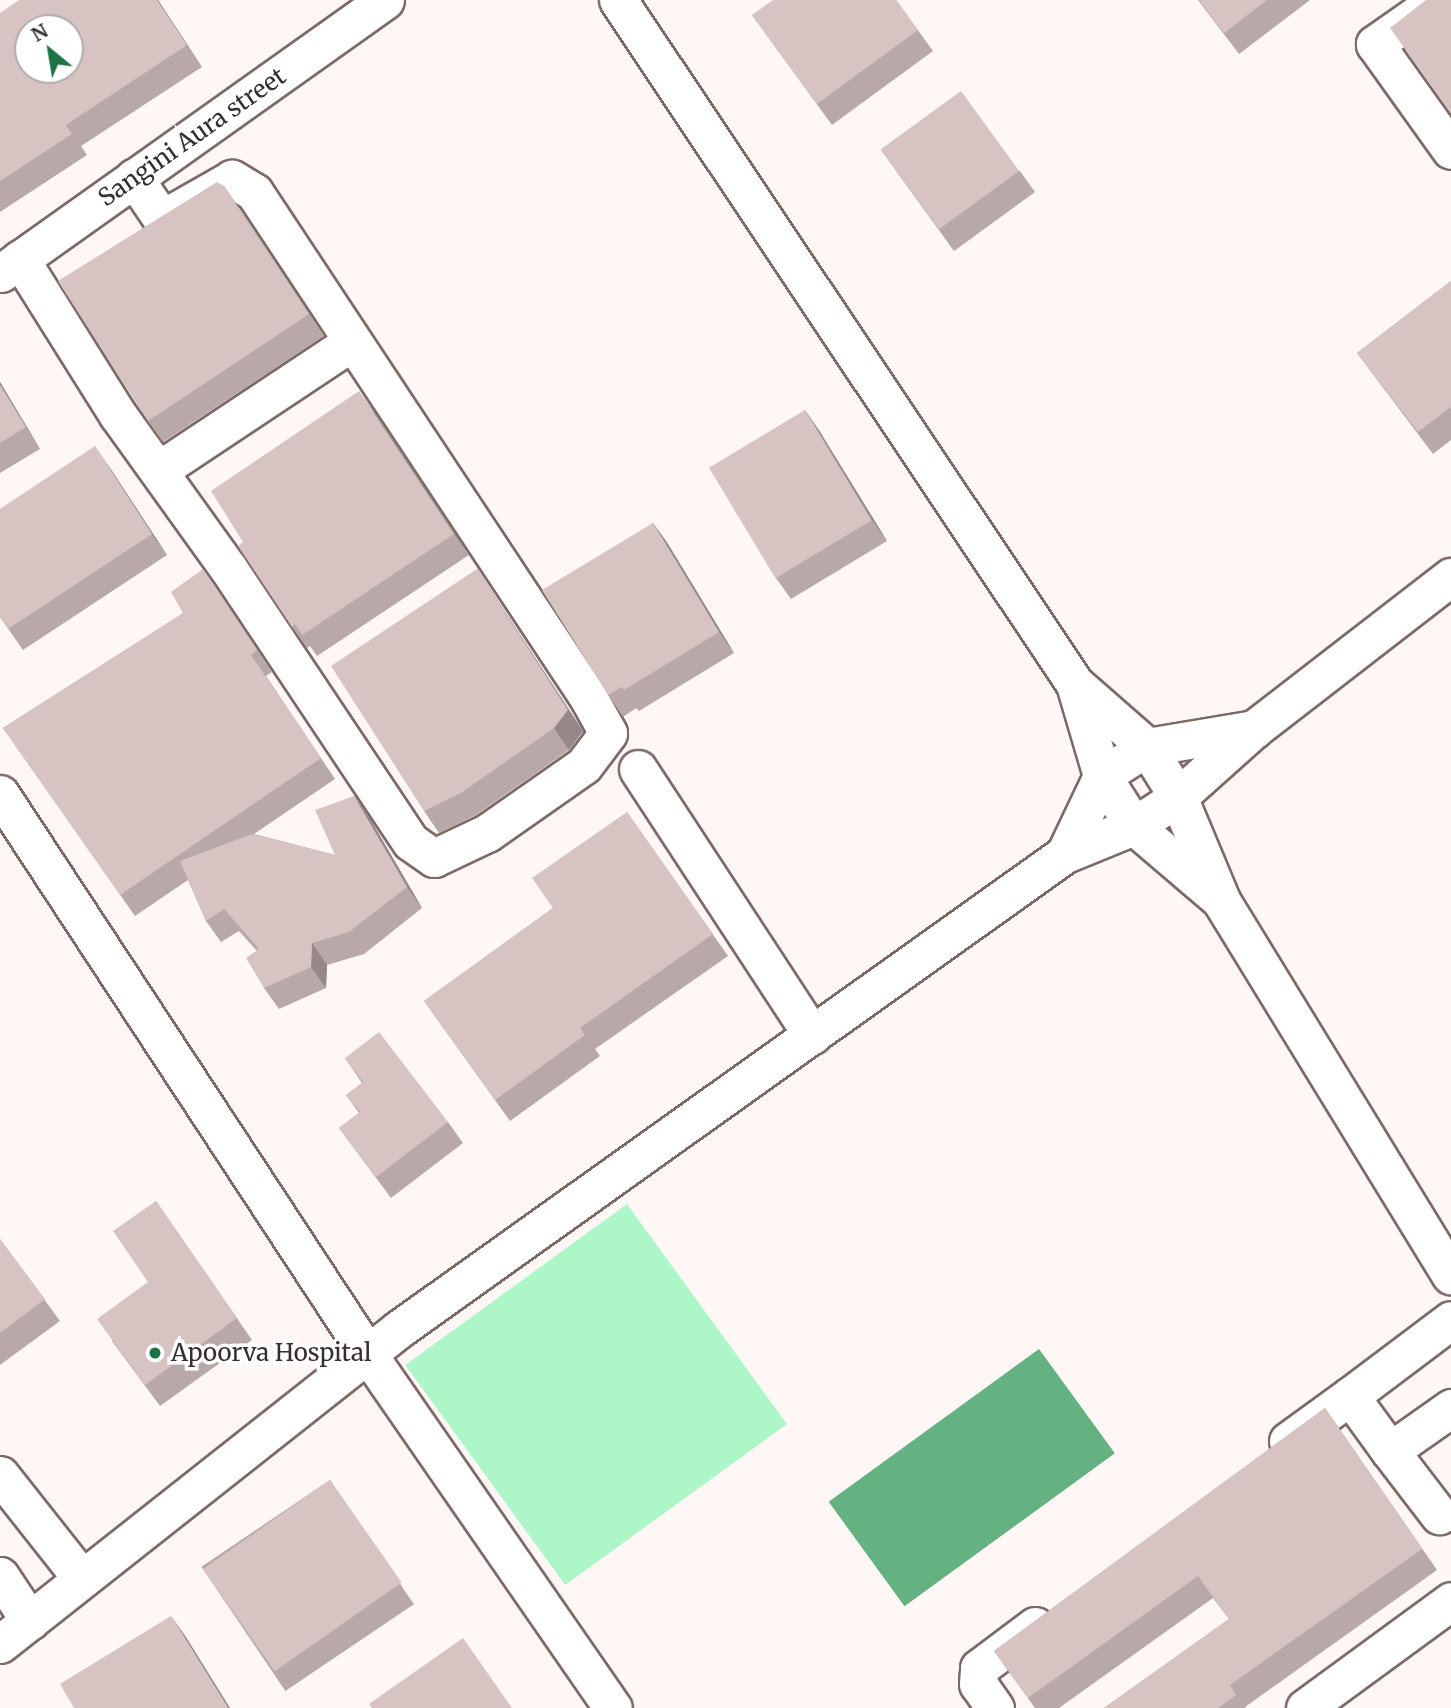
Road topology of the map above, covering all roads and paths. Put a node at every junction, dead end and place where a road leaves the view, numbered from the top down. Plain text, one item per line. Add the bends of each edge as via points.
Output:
1 (385, 0) edge
2 (618, 0) edge
3 (1438, 0) edge
4 (1451, 150) edge
5 (134, 178) junction
6 (162, 219) junction
7 (131, 238) edge
8 (10, 267) edge
9 (352, 342) junction
10 (159, 471) junction
11 (497, 562) junction
12 (1451, 578) edge
13 (464, 583) edge
14 (342, 664) edge
15 (1075, 684) junction
16 (309, 687) junction
17 (1254, 729) junction
18 (1147, 747) junction
19 (638, 769) dead end
20 (1102, 776) junction
21 (0, 794) edge
22 (1178, 797) junction
23 (1134, 827) junction
24 (1065, 854) junction
25 (1222, 902) junction
26 (812, 1035) junction
27 (1451, 1275) edge
28 (1451, 1320) edge
29 (367, 1353) junction
30 (1350, 1396) junction
31 (1451, 1408) edge
32 (1390, 1451) junction
33 (1262, 1460) edge
34 (0, 1475) edge
35 (1447, 1518) edge
36 (0, 1576) edge
37 (82, 1579) junction
38 (1451, 1601) edge
39 (1063, 1606) edge
40 (30, 1620) junction
41 (0, 1644) edge
42 (613, 1708) edge
43 (995, 1708) edge
44 (1304, 1708) edge

1 - 5 street, Sangini Aura street
2 - 15 street
3 - 4 street via 1375,44
5 - 6 street
5 - 8 street, Sangini Aura street
6 - 7 street
6 - 9 street via 232,179 254,192
8 - 10 street via 55,288 118,415
9 - 10 street
9 - 11 street
10 - 16 street
11 - 13 street
11 - 16 street via 608,733 584,765 486,833 434,858 411,842 357,767
12 - 17 street
14 - 16 street
15 - 18 street
15 - 20 street
17 - 18 street
17 - 22 street
18 - 20 street
18 - 22 street
19 - 26 street
20 - 23 street
20 - 24 street
21 - 29 street
22 - 23 street
22 - 25 street
23 - 24 street
23 - 25 street
24 - 26 street
25 - 27 street
26 - 29 street
28 - 30 street
29 - 37 street
29 - 42 street
30 - 32 street
30 - 33 street
31 - 32 street
32 - 35 street
34 - 37 street
36 - 40 street
37 - 40 street
38 - 44 street
39 - 43 street via 979,1668 978,1685
40 - 41 street

